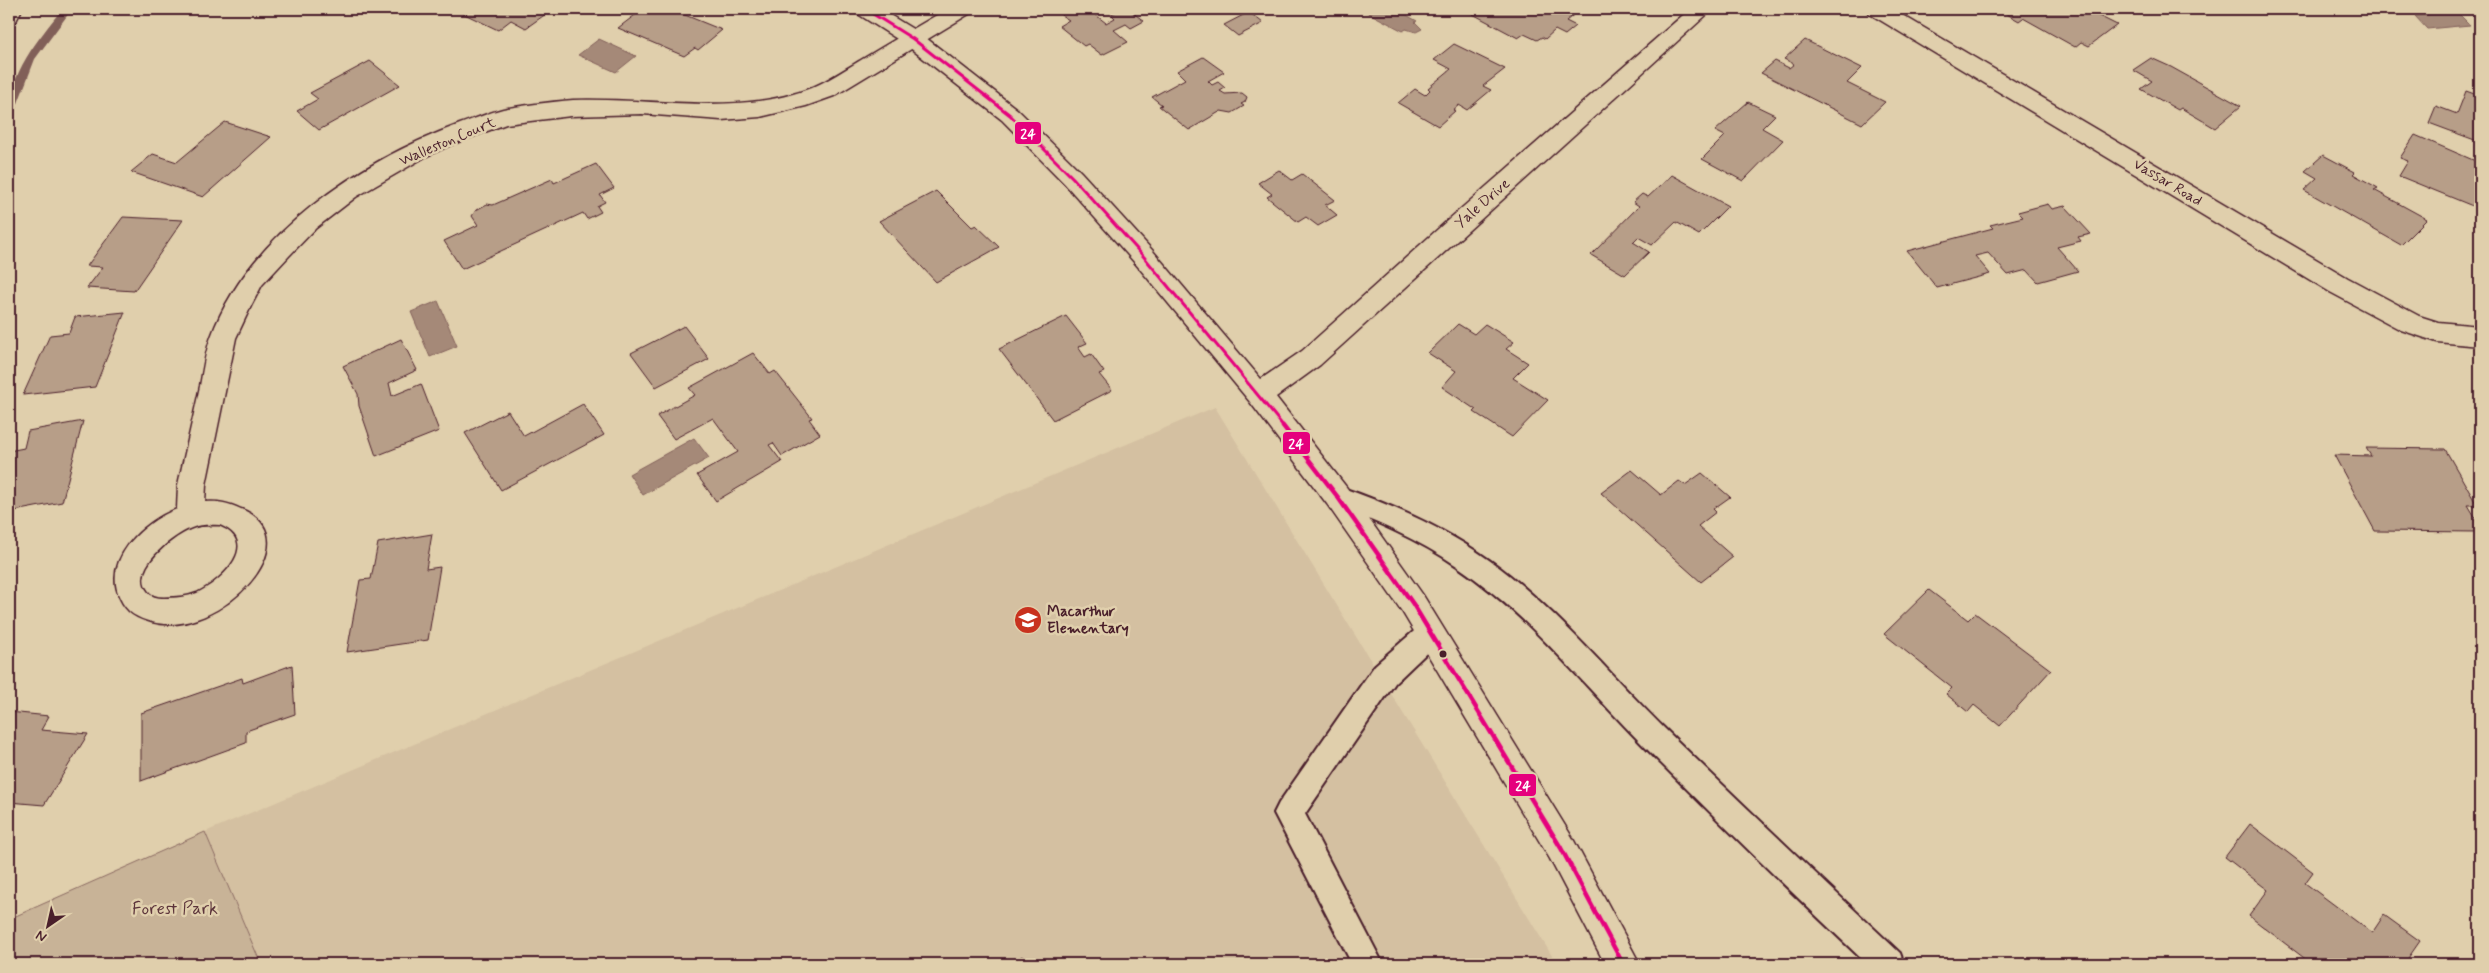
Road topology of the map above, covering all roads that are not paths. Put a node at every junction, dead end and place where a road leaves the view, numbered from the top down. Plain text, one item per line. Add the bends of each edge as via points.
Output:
1 (12, 9) edge
2 (865, 9) edge
3 (962, 9) edge
4 (1703, 9) edge
5 (1877, 9) edge
6 (9, 16) edge
7 (913, 39) junction
8 (2474, 336) edge
9 (1259, 395) junction
10 (1337, 496) junction
11 (190, 516) dead end
12 (1430, 633) junction
13 (1368, 964) edge
14 (1623, 964) edge
15 (1889, 964) edge

1 - 6 street
2 - 7 street
3 - 7 street, Walleston Court
4 - 9 street, Yale Drive via 1310,358
5 - 8 street, Vassar Road via 2355,294 2410,323 2437,332
7 - 9 street via 1010,115 1073,178
7 - 11 street, Walleston Court via 826,90 798,101 760,109 721,112 642,107 571,108 503,116 417,151 348,191 308,222 280,250 253,279 238,306 223,338 192,486
9 - 10 street
10 - 12 street
10 - 15 lane via 1450,548 1482,569 1542,620 1641,724
12 - 13 lane via 1385,674 1289,813
12 - 14 street via 1561,848

